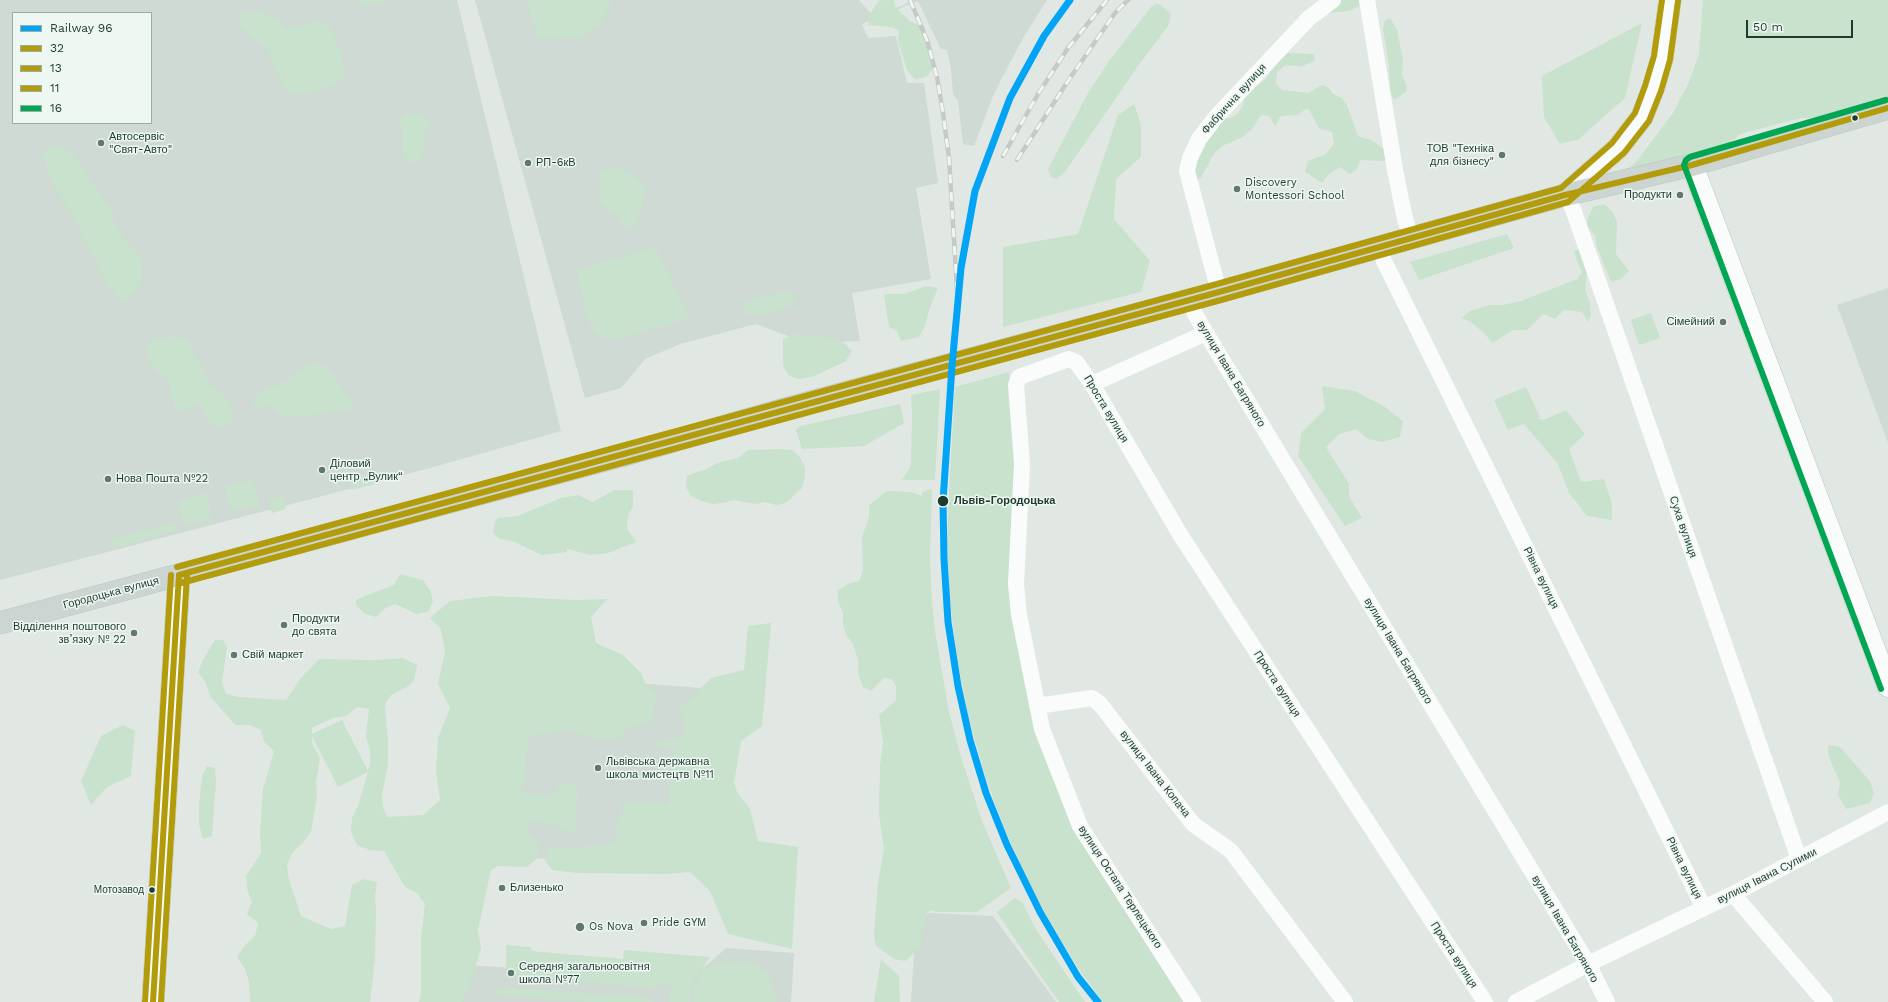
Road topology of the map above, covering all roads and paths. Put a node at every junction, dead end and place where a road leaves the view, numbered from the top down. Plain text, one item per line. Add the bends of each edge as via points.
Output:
1 (1333, 0) edge
2 (1367, 0) edge
3 (1670, 0) edge
4 (1888, 108) edge
5 (1692, 165) junction
6 (1565, 195) junction
7 (1411, 238) junction
8 (1380, 248) junction
9 (1219, 292) junction
10 (1191, 300) junction
11 (1206, 333) junction
12 (1076, 362) joint
13 (1092, 384) junction
14 (179, 575) junction
15 (0, 623) edge
16 (1888, 686) edge
17 (1037, 706) junction
18 (1888, 812) edge
19 (1799, 859) junction
20 (1733, 894) junction
21 (1704, 908) junction
22 (1588, 964) junction
23 (154, 1002) edge
24 (1193, 1002) edge
25 (1345, 1002) edge
26 (1485, 1002) edge
27 (1516, 1002) edge
28 (1607, 1002) edge
29 (1825, 1002) edge

1 - 9 street, Фабрична вулиця via 1309,18 1216,117 1199,139 1190,158 1187,171
2 - 7 street via 1395,170
3 - 6 main road via 1662,58 1642,117 1618,148
4 - 5 main road, Городоцька вулиця
5 - 6 main road, Городоцька вулиця
5 - 16 main road
6 - 7 main road, Городоцька вулиця
6 - 19 street, Суха вулиця via 1573,209
7 - 8 main road, Городоцька вулиця
8 - 9 main road, Городоцька вулиця
8 - 21 street, Рівна вулиця via 1384,261
9 - 10 main road, Городоцька вулиця
10 - 11 street, вулиця Івана Багряного via 1195,314
10 - 14 main road, Городоцька вулиця
11 - 13 street
11 - 22 street, вулиця Івана Багряного
12 - 13 street, Проста вулиця
12 - 17 street, вулиця Остапа Терлецького via 1069,359 1019,377 1016,385 1022,464 1016,584 1018,615
13 - 26 street, Проста вулиця via 1181,536
14 - 15 main road, Городоцька вулиця
14 - 23 main road
17 - 24 street, вулиця Остапа Терлецького via 1042,729 1080,826
17 - 25 street, вулиця Івана Копача via 1092,698 1100,704 1193,824 1231,851
18 - 19 street, вулиця Івана Сулими
19 - 20 street, вулиця Івана Сулими
20 - 21 street, вулиця Івана Сулими
20 - 29 street
21 - 22 street, вулиця Івана Сулими
22 - 27 street, вулиця Івана Сулими
22 - 28 street, вулиця Івана Багряного

